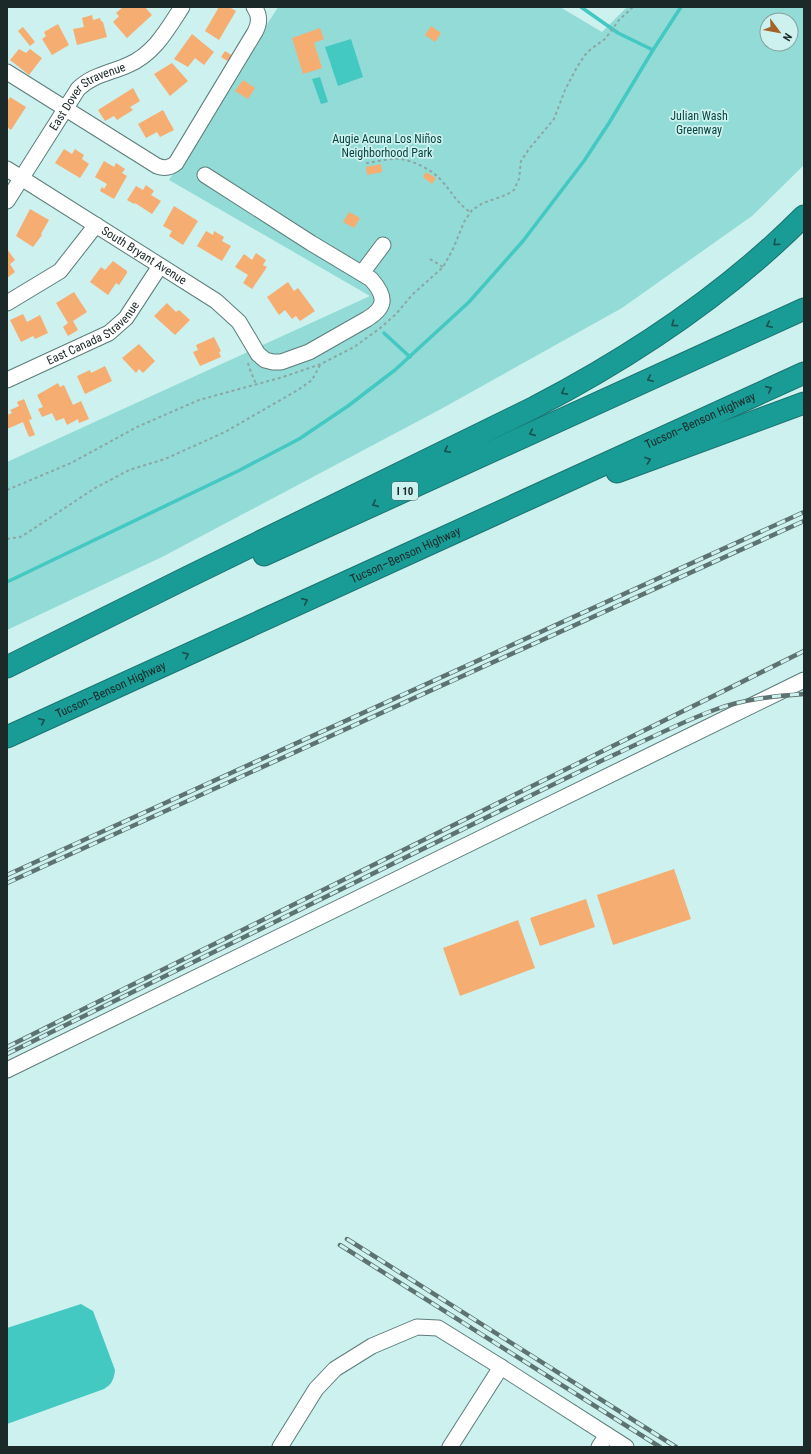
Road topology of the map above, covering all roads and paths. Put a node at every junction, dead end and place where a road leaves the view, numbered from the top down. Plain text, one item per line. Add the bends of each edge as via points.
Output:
1 (182, 7) edge
2 (254, 7) edge
3 (633, 7) edge
4 (7, 72) edge
5 (65, 108) junction
6 (366, 163) dead end
7 (7, 169) edge
8 (205, 174) dead end
9 (21, 178) junction
10 (7, 201) edge
11 (470, 212) junction
12 (804, 216) edge
13 (96, 225) junction
14 (383, 245) dead end
15 (430, 259) dead end
16 (160, 266) junction
17 (443, 267) junction
18 (362, 273) junction
19 (7, 303) edge
20 (804, 309) edge
21 (320, 364) junction
22 (804, 373) edge
23 (7, 380) edge
24 (804, 403) edge
25 (7, 490) edge
26 (466, 526) junction
27 (7, 539) edge
28 (7, 667) edge
29 (7, 673) edge
30 (804, 680) edge
31 (7, 737) edge
32 (7, 1070) edge
33 (501, 1367) junction
34 (603, 1441) edge
35 (280, 1447) edge
36 (450, 1447) edge
37 (626, 1447) edge

1 - 5 street, East Dover Stravenue via 152,49 128,65 85,82
2 - 5 street via 258,17 256,32 172,166 157,166
3 - 11 path via 605,39 591,48 576,67 554,118 521,161 519,179 514,190 483,203
4 - 5 street
5 - 9 street, East Dover Stravenue
6 - 11 path via 399,159 417,164 435,174
7 - 9 street, South Bryant Avenue
8 - 18 street
9 - 10 street, East Dover Stravenue
9 - 13 street, South Bryant Avenue
11 - 17 path
12 -> 28 highway via 752,264 696,308 626,357 581,384
13 - 16 street, South Bryant Avenue
13 - 19 street via 60,271
14 - 18 street
15 - 17 path
16 - 18 street, South Bryant Avenue via 216,301 234,316 258,354 273,362 296,358 309,352 376,314 383,301 382,294 374,282
16 - 23 street, East Canada Stravenue via 132,309 109,333
17 - 21 path via 379,329 354,347
20 -> 29 highway, I 10
21 - 25 path via 199,400 137,427 71,463
21 - 27 path via 312,380 231,428 165,459 129,470 95,488 20,537
26 -> 22 highway, Tucson–Benson Highway
26 -> 24 highway
31 -> 26 highway, Tucson–Benson Highway
30 - 32 street
33 - 34 street
33 - 35 street via 438,1328 417,1327 372,1346 335,1370 316,1389
33 - 36 street
34 - 37 street

